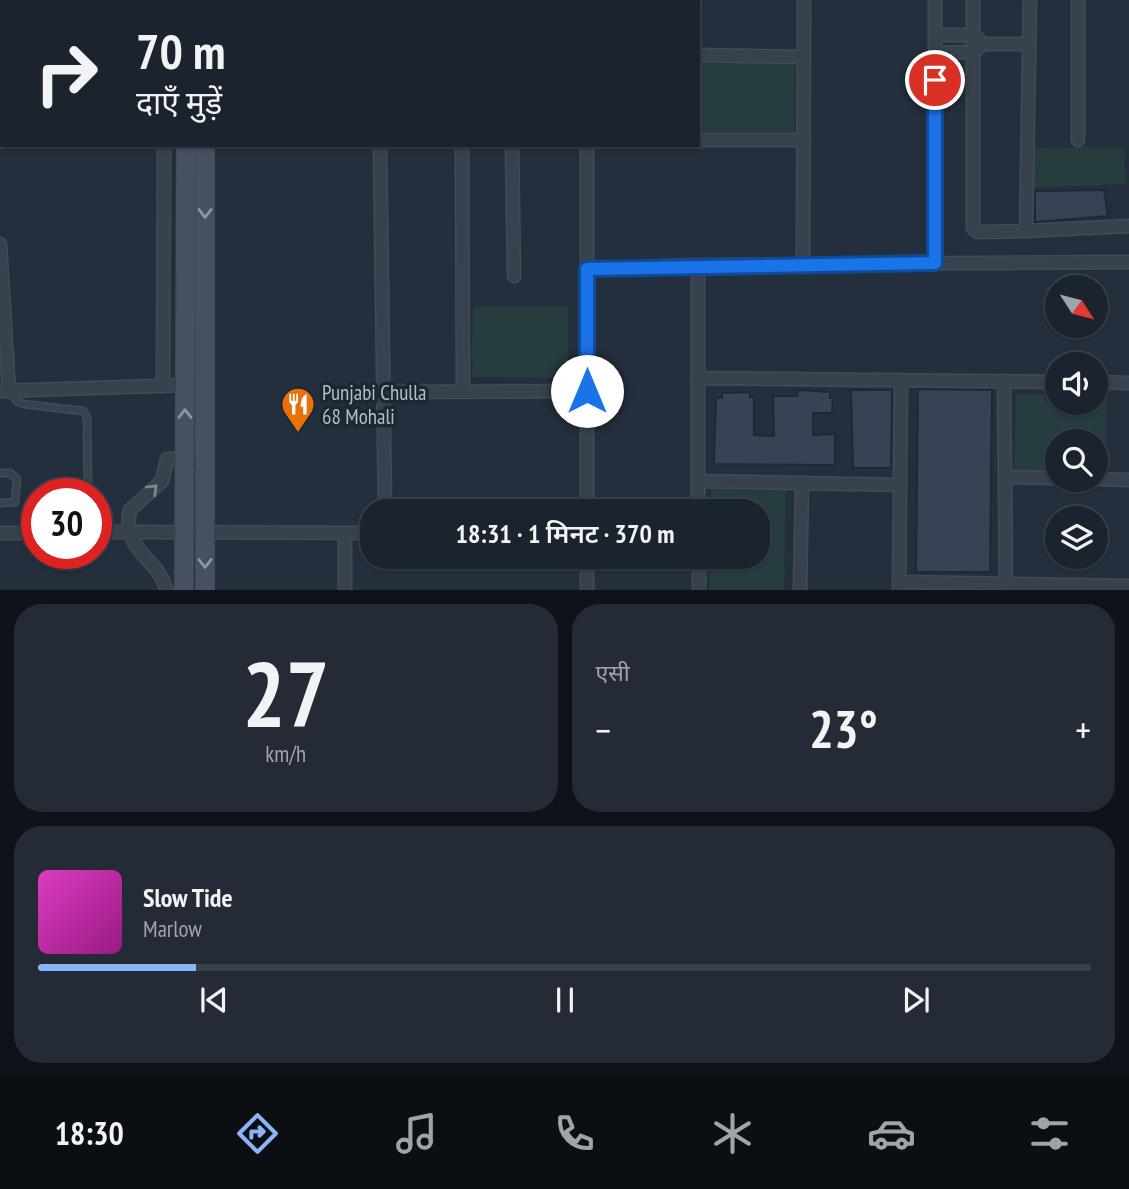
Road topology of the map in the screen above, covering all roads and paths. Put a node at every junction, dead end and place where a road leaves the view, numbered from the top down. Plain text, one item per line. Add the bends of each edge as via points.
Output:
1 (804, 0) edge
2 (935, 0) edge
3 (973, 0) edge
4 (1030, 0) edge
5 (1078, 0) edge
6 (935, 35) junction
7 (976, 44) junction
8 (1029, 44) junction
9 (935, 53) junction
10 (700, 55) edge
11 (804, 57) junction
12 (700, 140) edge
13 (804, 140) junction
14 (1078, 140) dead end
15 (164, 147) edge
16 (186, 147) edge
17 (205, 147) edge
18 (380, 147) edge
19 (462, 147) edge
20 (512, 147) edge
21 (587, 147) edge
22 (1129, 226) edge
23 (1026, 231) junction
24 (0, 244) edge
25 (1129, 262) edge
26 (935, 263) junction
27 (803, 264) junction
28 (698, 265) junction
29 (587, 269) junction
30 (514, 276) dead end
31 (1, 306) edge
32 (697, 378) junction
33 (901, 380) junction
34 (1004, 381) junction
35 (1045, 382) edge
36 (1108, 382) edge
37 (1129, 383) edge
38 (185, 385) junction
39 (163, 386) junction
40 (4, 391) edge
41 (587, 391) junction
42 (385, 392) junction
43 (463, 392) junction
44 (184, 463) junction
45 (205, 467) junction
46 (0, 473) edge
47 (1005, 477) junction
48 (89, 478) edge
49 (1045, 478) edge
50 (1108, 479) edge
51 (1129, 480) edge
52 (698, 481) junction
53 (802, 483) junction
54 (900, 485) junction
55 (385, 499) edge
56 (587, 499) edge
57 (698, 499) edge
58 (0, 503) edge
59 (184, 531) junction
60 (112, 532) edge
61 (129, 532) junction
62 (205, 532) junction
63 (0, 533) edge
64 (21, 533) edge
65 (345, 533) junction
66 (360, 533) edge
67 (587, 569) edge
68 (699, 569) edge
69 (1006, 583) junction
70 (899, 586) edge
71 (1129, 586) edge
72 (167, 590) edge
73 (184, 590) edge
74 (205, 590) edge
75 (345, 590) edge
76 (587, 590) edge
77 (699, 590) edge
78 (800, 590) edge

1 - 11 street
2 - 6 street
3 - 7 street
4 - 8 street
5 - 14 street
6 - 7 street
6 - 9 street
7 - 8 street
7 - 9 street
7 - 23 street via 974,230
8 - 23 street
9 - 26 street
10 - 11 street
11 - 13 street
12 - 13 street
13 - 27 street
15 - 39 street
16 - 38 main road
17 -> 45 main road
18 - 42 street
19 - 43 street
20 - 30 street
21 - 29 street
22 - 23 street
24 - 31 street
25 - 26 street
26 - 27 street
27 - 28 street
28 - 29 street
28 - 32 street
29 - 41 street
31 - 40 street
32 - 33 street
32 - 52 street
33 - 34 street
33 - 54 street
34 - 35 street
34 - 47 street
36 - 37 street
38 - 39 street
44 -> 38 main road
39 - 40 street
40 - 48 lane via 23,404 83,411
41 - 43 street
41 - 56 street
42 - 43 street
42 - 55 street
44 - 45 street
44 - 59 main road
61 -> 44 street via 130,510 162,481 166,461 173,458
45 - 62 main road
46 - 58 lane via 17,479 15,502
47 - 49 street
47 - 69 street
50 - 51 street
52 - 53 street
52 - 57 street
53 - 54 street
53 - 78 street
54 - 70 street
59 - 61 street
59 - 62 street
59 - 73 main road
60 - 61 street
61 - 72 street
62 - 65 street
62 -> 74 main road
63 - 64 street
65 - 66 street
65 - 75 street
67 - 76 street
68 - 77 street
69 - 70 street
69 - 71 street

